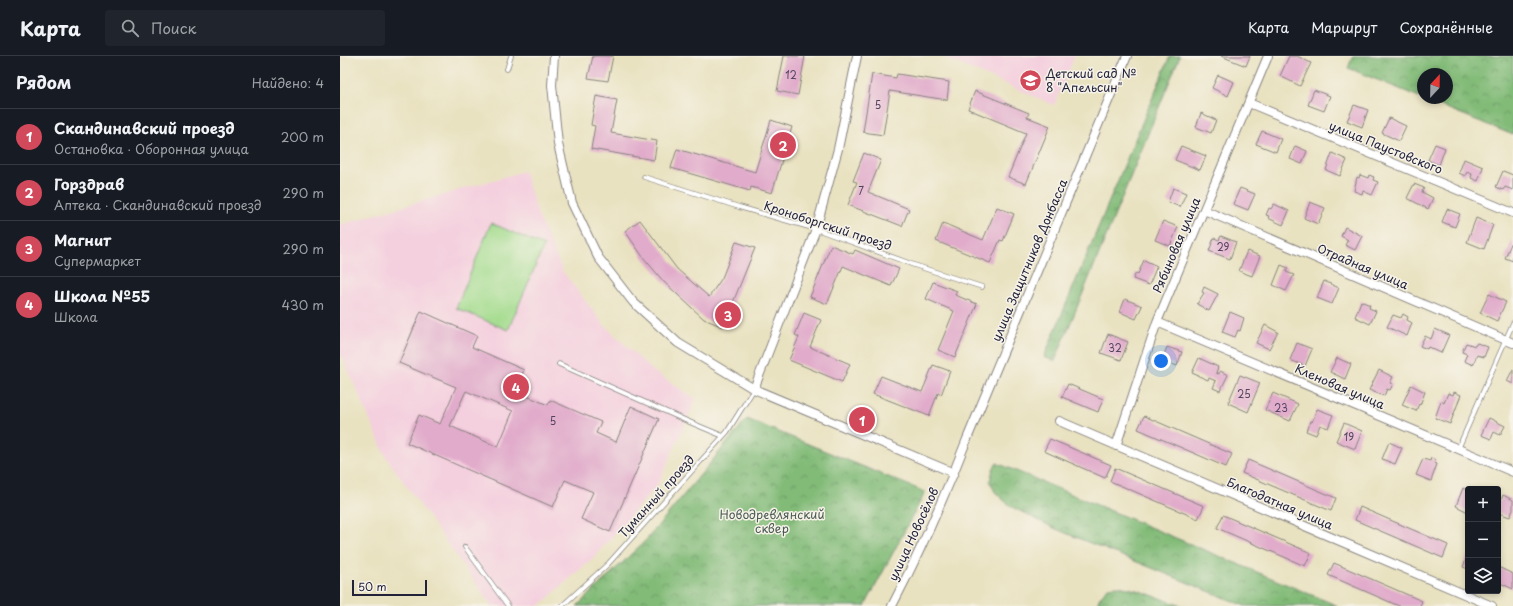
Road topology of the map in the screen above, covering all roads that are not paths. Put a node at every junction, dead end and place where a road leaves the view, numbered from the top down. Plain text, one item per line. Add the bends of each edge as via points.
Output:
1 (511, 56) edge
2 (554, 56) edge
3 (857, 56) edge
4 (1127, 56) edge
5 (1268, 56) edge
6 (507, 69) dead end
7 (1249, 103) junction
8 (644, 177) dead end
9 (1204, 210) junction
10 (1513, 212) edge
11 (816, 229) junction
12 (982, 287) dead end
13 (1157, 322) junction
14 (1513, 323) edge
15 (1509, 341) edge
16 (559, 364) dead end
17 (754, 389) junction
18 (1059, 421) dead end
19 (723, 436) junction
20 (1116, 446) junction
21 (1458, 449) junction
22 (1513, 472) edge
23 (954, 473) junction
24 (464, 547) dead end
25 (508, 606) edge
26 (562, 606) edge
27 (892, 606) edge
28 (1492, 606) edge

1 - 6 lane
2 - 17 street via 552,85 558,144 572,203 598,257 633,302 678,343
3 - 11 street via 838,149
4 - 23 street, улица Защитников Донбасса
5 - 7 street, Рябиновая улица
7 - 9 street, Рябиновая улица
7 - 10 street, улица Паустовского
8 - 11 lane, Кроноборгский проезд
9 - 13 street, Рябиновая улица
9 - 15 street, Отрадная улица
11 - 12 lane, Кроноборгский проезд
11 - 17 street
13 - 20 street, Рябиновая улица
13 - 21 street, Кленовая улица
14 - 15 lane
15 - 21 lane
16 - 19 lane
17 - 19 lane, Туманный проезд
17 - 23 street
18 - 20 street, Благодатная улица
19 - 26 lane, Туманный проезд via 608,564
20 - 28 street, Благодатная улица
21 - 22 street, Кленовая улица
23 - 27 street, улица Новосёлов
24 - 25 lane

